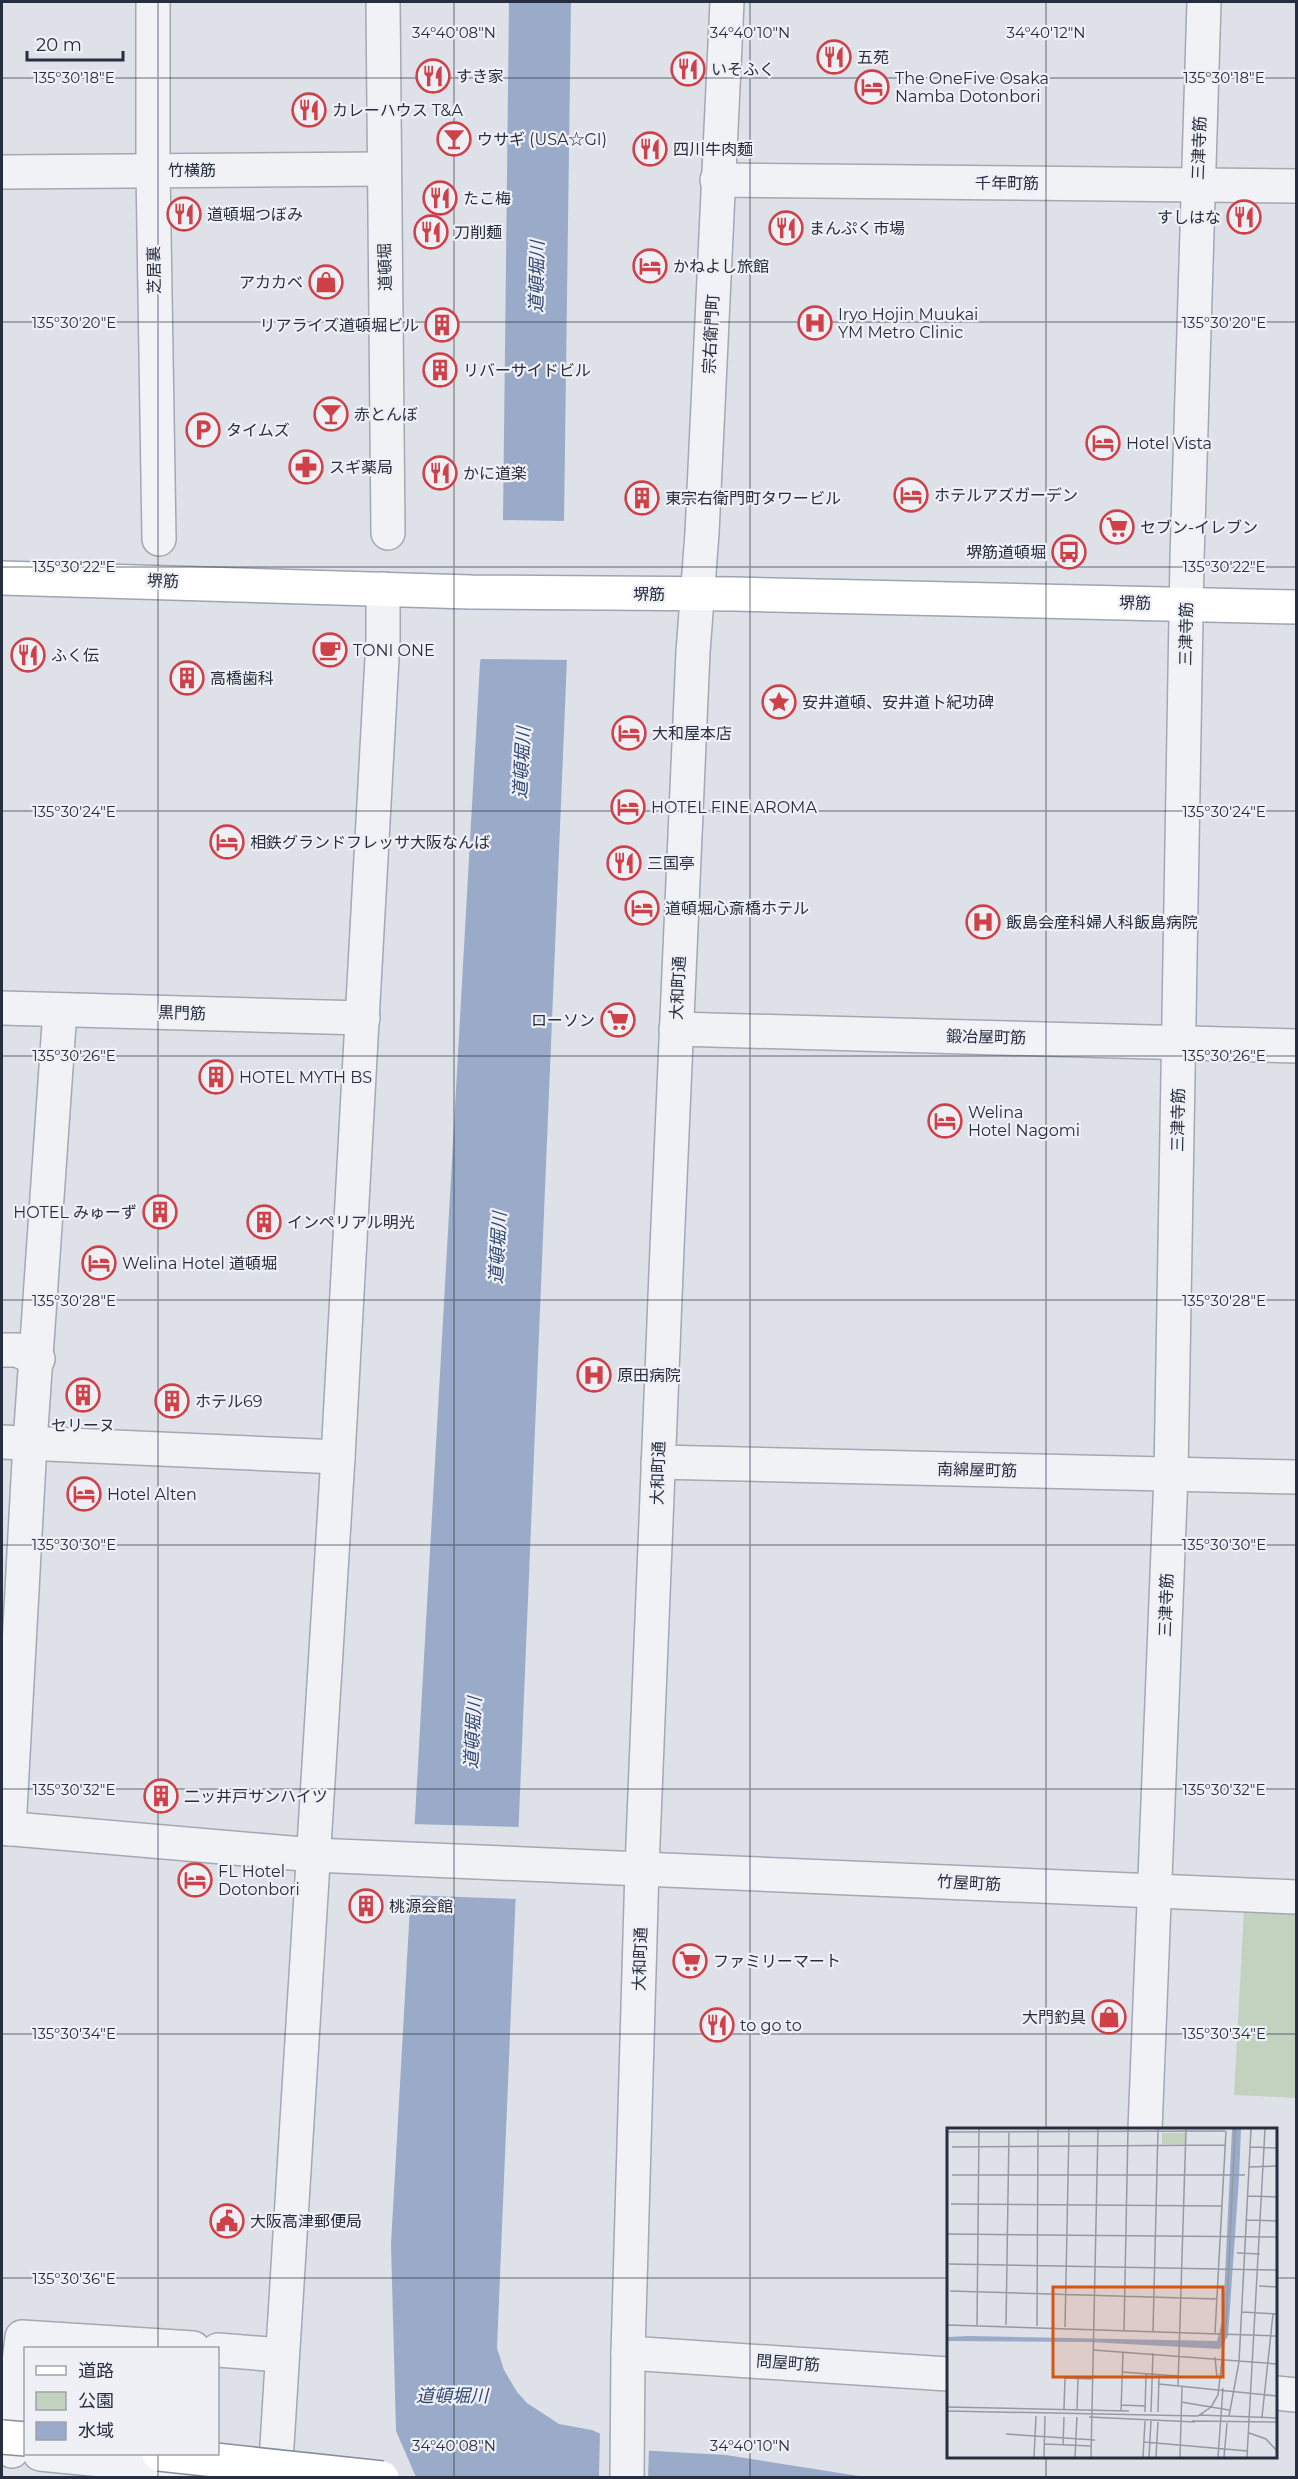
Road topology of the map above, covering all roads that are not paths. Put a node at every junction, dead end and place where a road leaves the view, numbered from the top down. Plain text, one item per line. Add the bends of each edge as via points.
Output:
1 (153, 2) edge
2 (382, 2) edge
3 (727, 2) edge
4 (1204, 2) edge
5 (383, 169) junction
6 (153, 170) junction
7 (2, 172) edge
8 (717, 180) junction
9 (1198, 183) junction
10 (1296, 186) edge
11 (388, 533) dead end
12 (159, 539) dead end
13 (2, 578) edge
14 (383, 589) junction
15 (697, 594) junction
16 (1187, 604) junction
17 (1296, 607) edge
18 (2, 1008) edge
19 (60, 1010) junction
20 (363, 1018) junction
21 (676, 1029) junction
22 (1179, 1041) junction
23 (1296, 1046) edge
24 (2, 1350) edge
25 (38, 1359) junction
26 (16, 1443) edge
27 (338, 1457) junction
28 (658, 1462) junction
29 (1171, 1475) junction
30 (1296, 1477) edge
31 (13, 1547) edge
32 (5, 1829) edge
33 (314, 1855) junction
34 (642, 1868) junction
35 (1155, 1892) junction
36 (1296, 1897) edge
37 (1146, 2128) edge
38 (164, 2347) edge
39 (219, 2350) edge
40 (628, 2353) junction
41 (281, 2355) junction
42 (947, 2374) edge
43 (9, 2387) edge
44 (1277, 2394) edge
45 (1296, 2395) edge
46 (18, 2447) edge
47 (87, 2455) edge
48 (168, 2455) edge
49 (275, 2477) edge
50 (382, 2478) edge
51 (627, 2478) edge

1 - 6 street, 芝居裏
2 - 5 street, 道頓堀
3 - 8 street, 宗右衛門町
4 - 9 street, 三津寺筋
5 - 6 street, 竹横筋
5 - 11 street, 道頓堀
6 - 7 street, 竹横筋
6 - 12 street, 芝居裏
8 - 9 street, 千年町筋
8 - 15 street, 宗右衛門町
9 - 10 street, 千年町筋
9 - 16 street, 三津寺筋
13 - 14 main road, 堺筋
14 - 15 main road, 堺筋
14 - 20 street
15 - 16 main road, 堺筋
15 - 21 street, 大和町通
16 - 17 main road, 堺筋
16 - 22 street, 三津寺筋
18 - 19 street, 黒門筋
19 - 20 street, 黒門筋
19 - 25 street
20 - 27 street
21 - 22 street, 鍛冶屋町筋
21 - 28 street, 大和町通
22 - 23 street, 鍛冶屋町筋
22 - 29 street, 三津寺筋
24 - 25 street via 17,1350
25 - 26 street
26 - 27 street
26 - 31 street
27 - 33 street
28 - 29 street, 南綿屋町筋
28 - 34 street, 大和町通
29 - 30 street, 南綿屋町筋
29 - 35 street, 三津寺筋
31 - 32 street
32 - 33 street, 竹屋町筋
33 - 34 street, 竹屋町筋
33 - 41 street
34 - 35 street, 竹屋町筋
34 - 40 street, 大和町通
35 - 36 street, 竹屋町筋
35 - 37 street, 三津寺筋
38 - 43 street via 22,2337
39 - 41 street
40 - 42 street, 問屋町筋
40 - 51 street, 大和町通
41 - 49 street
43 - 46 street
44 - 45 street
47 - 49 street
48 - 50 main road, bridge

